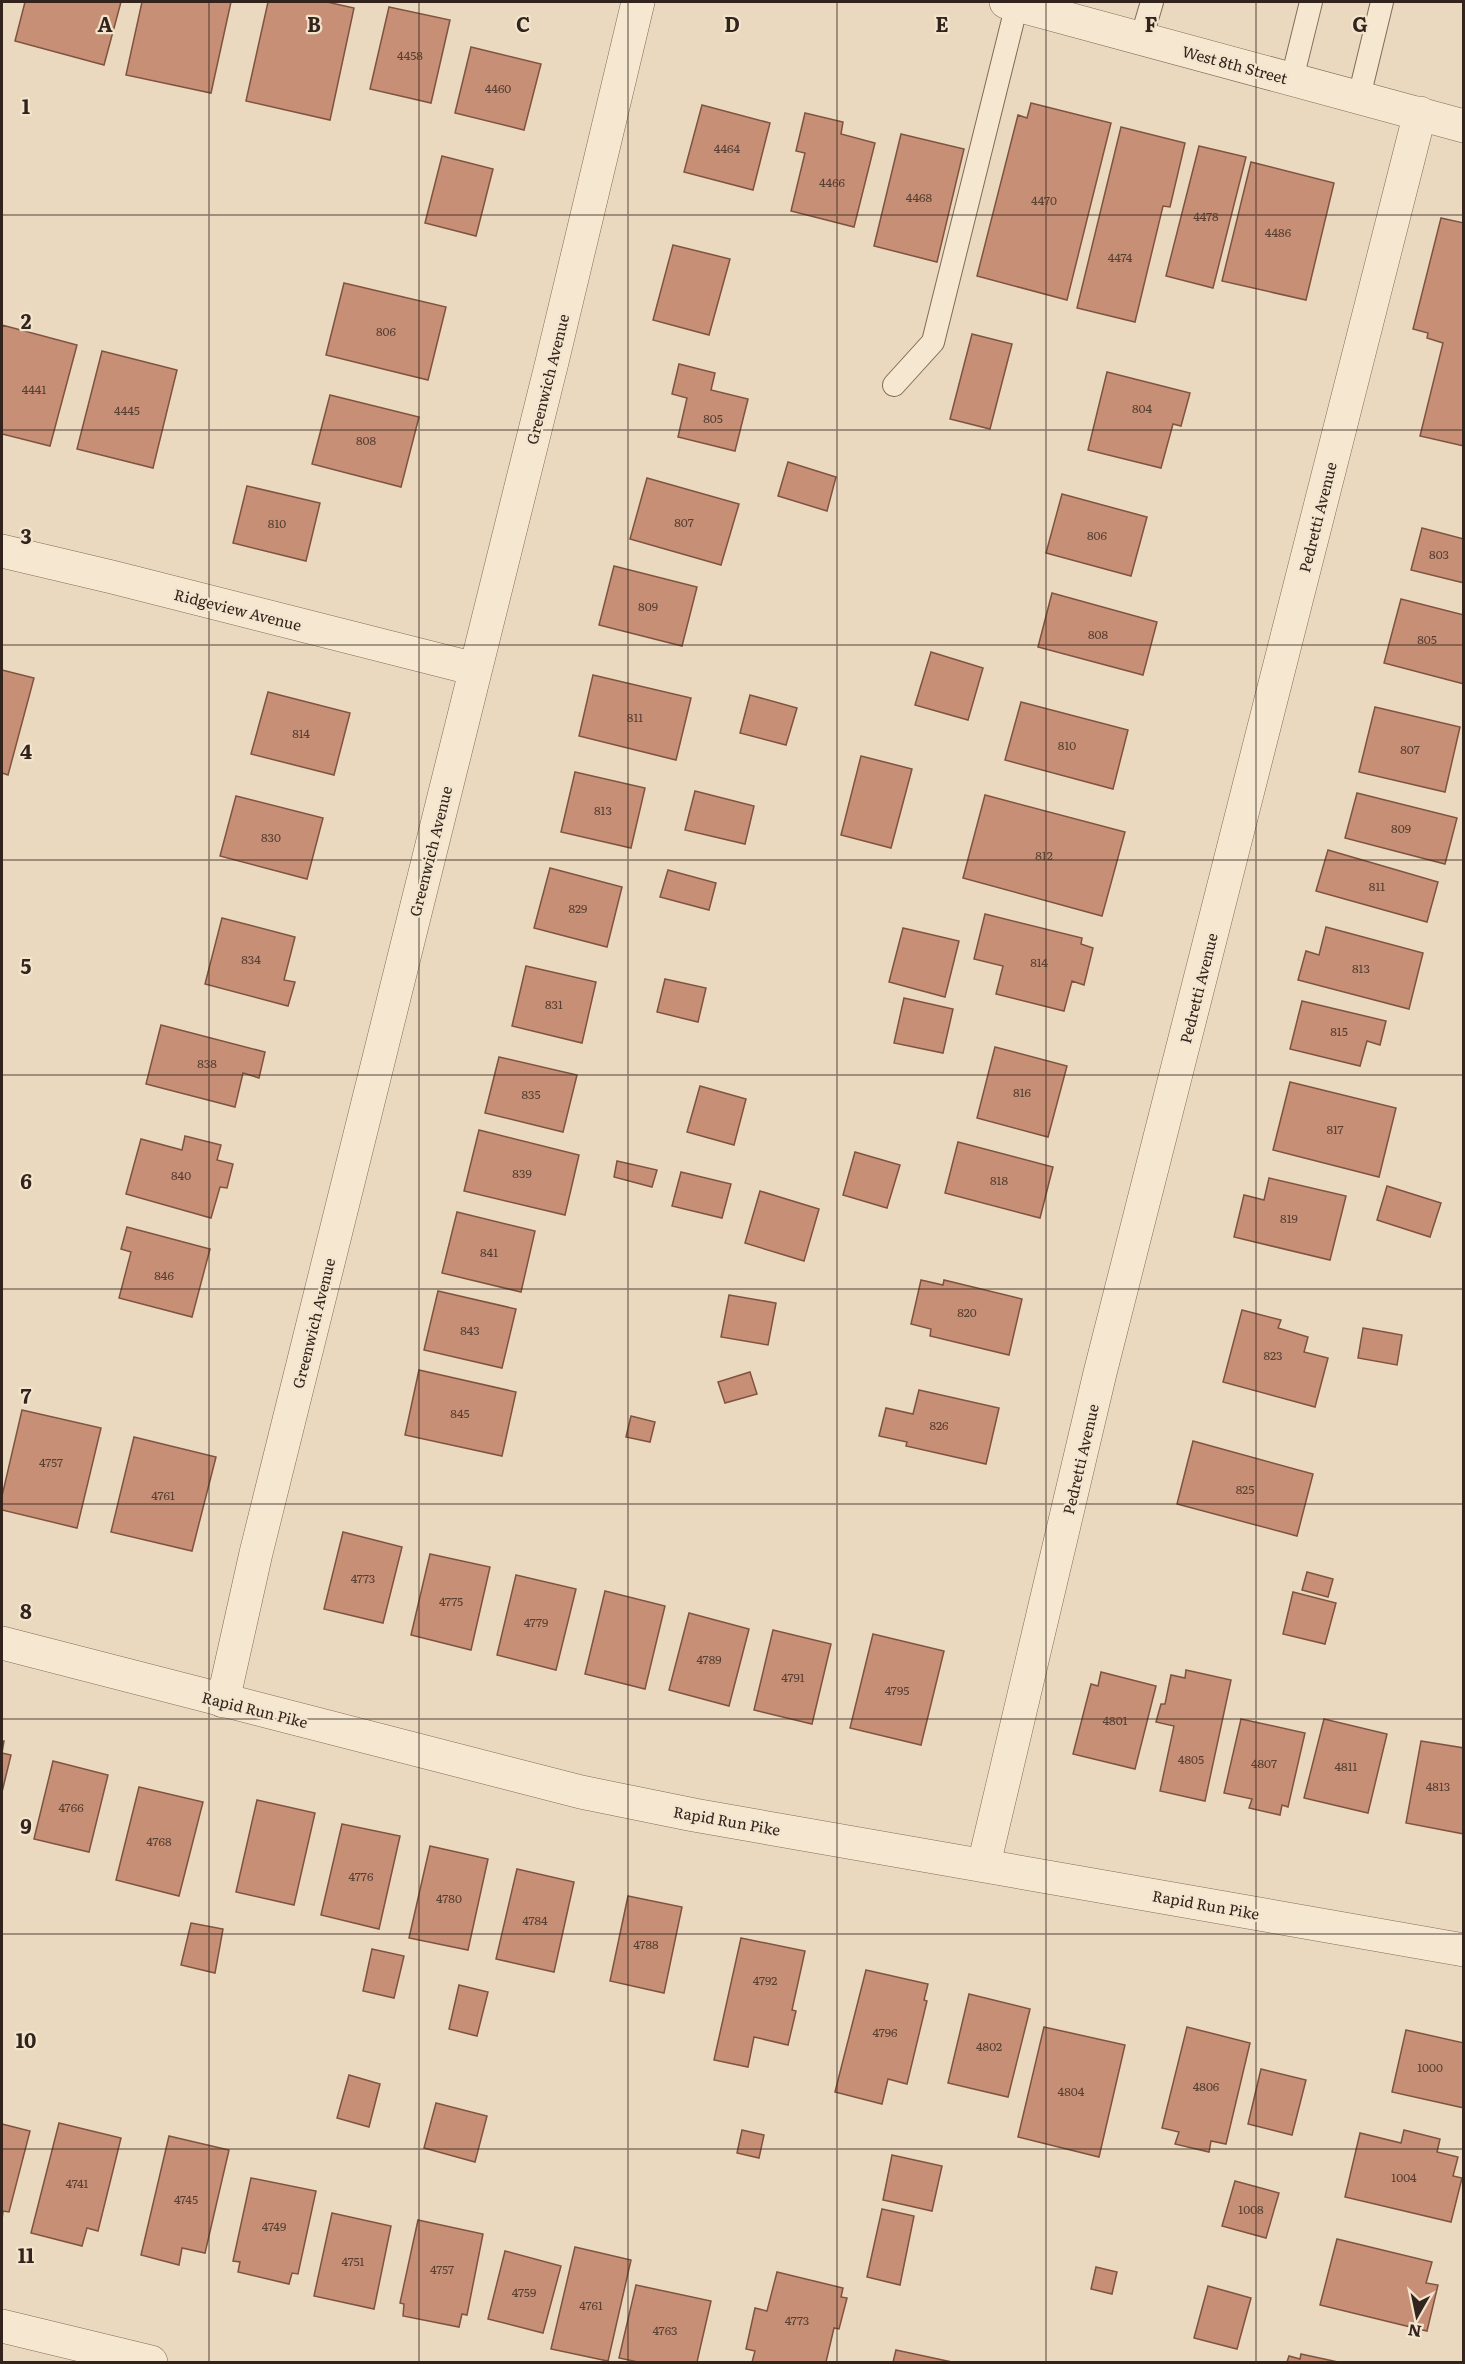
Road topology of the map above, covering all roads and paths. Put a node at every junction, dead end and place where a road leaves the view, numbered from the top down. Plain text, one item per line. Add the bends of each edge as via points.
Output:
1 (638, 2) edge
2 (1152, 2) edge
3 (1311, 2) edge
4 (1382, 2) edge
5 (1024, 4) edge
6 (1141, 39) junction
7 (1292, 79) junction
8 (1359, 97) junction
9 (1420, 113) junction
10 (1464, 126) edge
11 (894, 385) dead end
12 (2, 551) edge
13 (475, 669) junction
14 (2, 1643) edge
15 (223, 1701) junction
16 (984, 1864) junction
17 (1464, 1950) edge
18 (2, 2326) edge
19 (151, 2362) edge

1 - 13 street, Greenwich Avenue
2 - 6 lane
3 - 7 lane
4 - 8 lane
5 - 6 street, West 8th Street
5 - 11 lane via 933,342
6 - 7 street, West 8th Street
7 - 8 street, West 8th Street
8 - 9 street, West 8th Street
9 - 10 street, West 8th Street
9 - 16 street, Pedretti Avenue via 1100,1373
12 - 13 street, Ridgeview Avenue
13 - 15 street, Greenwich Avenue via 256,1553
14 - 15 street, Rapid Run Pike
15 - 16 street, Rapid Run Pike via 581,1792
16 - 17 street, Rapid Run Pike
18 - 19 street

